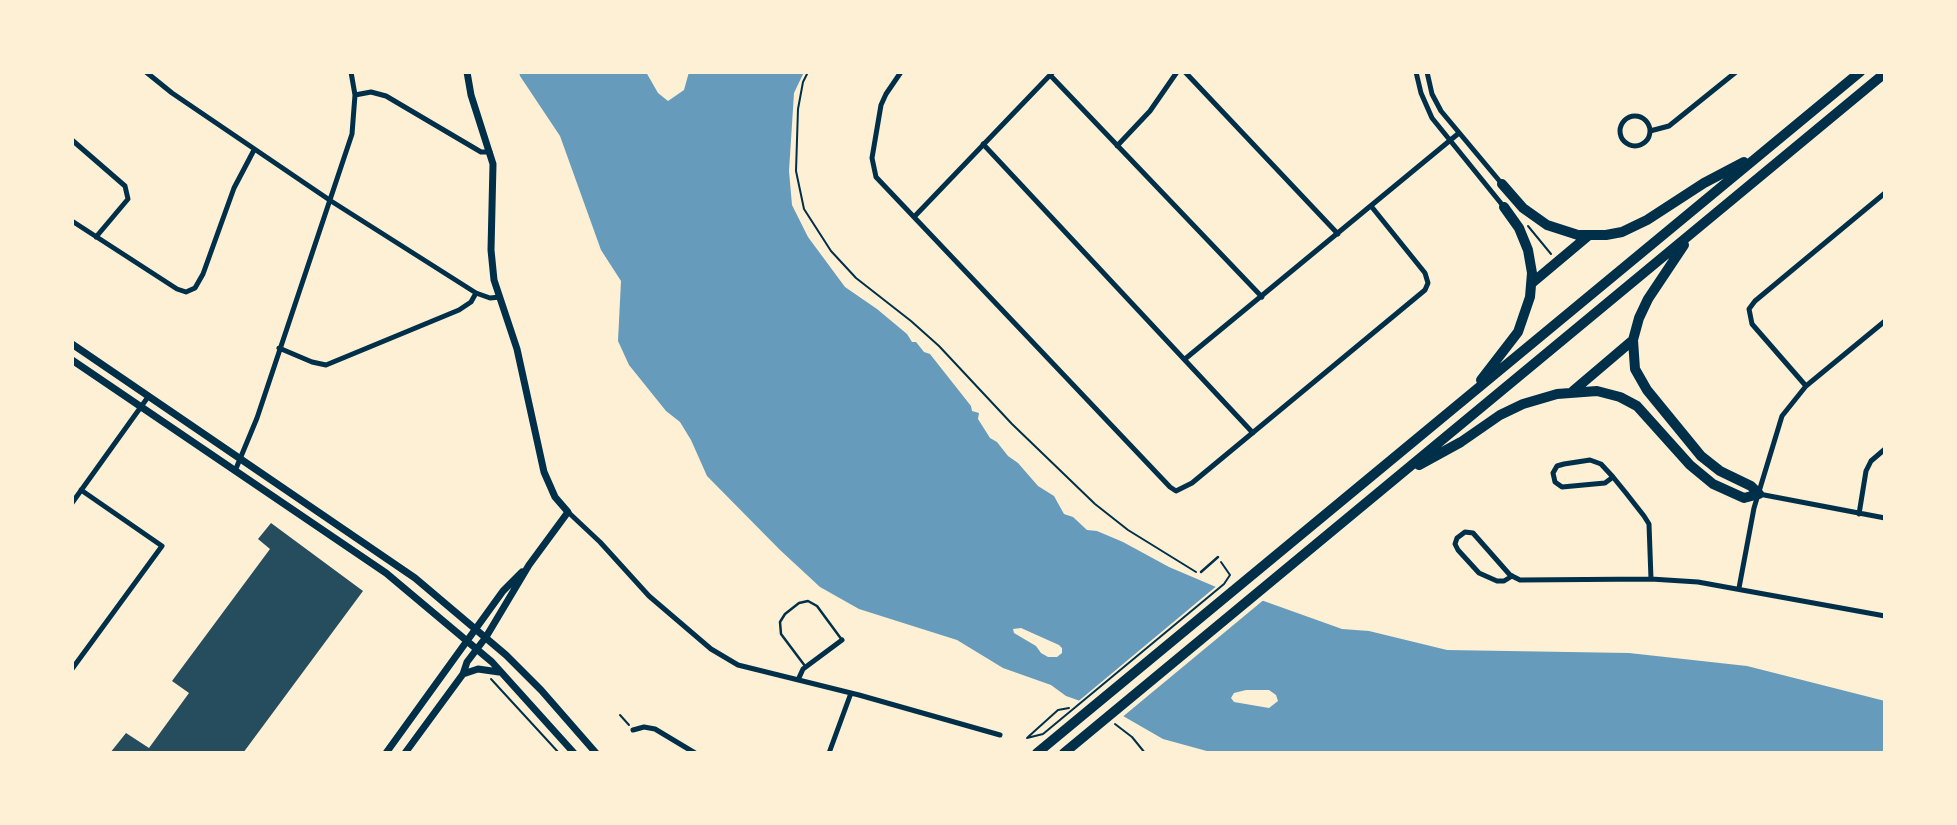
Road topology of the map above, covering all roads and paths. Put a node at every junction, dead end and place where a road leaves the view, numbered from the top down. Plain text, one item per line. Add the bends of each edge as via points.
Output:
1 (146, 72) edge
2 (351, 72) edge
3 (467, 72) edge
4 (808, 72) edge
5 (901, 72) edge
6 (1177, 72) edge
7 (1185, 72) edge
8 (1416, 72) edge
9 (1427, 72) edge
10 (1736, 72) edge
11 (1860, 72) edge
12 (1051, 73) edge
13 (1885, 73) edge
14 (355, 95) junction
15 (1650, 131) junction
16 (1459, 133) junction
17 (72, 140) edge
18 (1450, 141) junction
19 (983, 144) junction
20 (1117, 146) junction
21 (254, 150) junction
22 (490, 152) junction
23 (1763, 152) junction
24 (1502, 184) joint
25 (1885, 193) edge
26 (331, 201) junction
27 (1371, 206) junction
28 (1504, 207) joint
29 (914, 218) junction
30 (72, 221) edge
31 (1338, 234) junction
32 (1588, 236) junction
33 (1690, 236) junction
34 (96, 237) junction
35 (1532, 283) junction
36 (476, 293) junction
37 (500, 297) junction
38 (1262, 297) junction
39 (1885, 321) edge
40 (1633, 340) junction
41 (72, 344) edge
42 (279, 348) junction
43 (1185, 359) junction
44 (72, 360) edge
45 (1806, 386) junction
46 (1573, 392) junction
47 (148, 397) junction
48 (1467, 397) junction
49 (141, 407) junction
50 (1253, 433) junction
51 (1885, 449) edge
52 (242, 458) junction
53 (235, 471) junction
54 (1613, 477) junction
55 (1397, 478) junction
56 (81, 490) junction
57 (1759, 494) junction
58 (72, 503) edge
59 (568, 512) junction
60 (1859, 514) junction
61 (1885, 519) edge
62 (1219, 559) joint
63 (529, 565) junction
64 (1201, 572) joint
65 (1512, 576) junction
66 (1651, 579) junction
67 (1228, 587) junction
68 (1739, 588) junction
69 (1885, 616) edge
70 (476, 629) junction
71 (486, 637) junction
72 (468, 640) junction
73 (842, 640) joint
74 (478, 648) junction
75 (806, 666) junction
76 (72, 668) edge
77 (500, 672) junction
78 (463, 674) junction
79 (488, 676) dead end
80 (798, 680) junction
81 (851, 693) junction
82 (1070, 710) junction
83 (621, 715) dead end
84 (1114, 724) dead end
85 (633, 730) joint
86 (1000, 735) dead end
87 (386, 753) edge
88 (405, 753) edge
89 (559, 753) edge
90 (574, 753) edge
91 (596, 753) edge
92 (695, 753) edge
93 (829, 753) edge
94 (1037, 753) edge
95 (1063, 753) edge
96 (1145, 753) edge

1 - 21 street
2 - 14 street
3 - 22 main road
4 - 64 path via 798,109 796,171 804,209 831,251 856,278 939,346 1095,504 1128,530
5 - 29 street via 883,99 872,163 881,183
6 - 20 street via 1150,111
7 - 31 street
8 - 18 street via 1426,107
9 - 16 street via 1434,98
10 - 15 street via 1669,126
11 - 23 highway
12 - 19 street
12 - 20 street
13 - 33 highway
14 - 22 street via 371,92 386,96 481,152
14 - 26 street via 352,134
15 - 15 street via 1647,122 1635,116 1622,122 1620,131 1623,140 1637,145 1646,141
16 - 18 street
16 - 24 street
17 - 34 street via 125,186 128,199
18 - 27 street
18 - 28 street
19 - 29 street
19 - 43 street
20 - 38 street
21 - 26 street
21 - 34 street via 195,288 177,289
22 - 37 main road via 494,180 492,267
23 - 32 highway via 1639,224 1614,234
23 - 48 highway
24 - 32 highway via 1541,221
25 - 45 street via 1749,309 1752,324
26 - 36 street
26 - 42 street
27 - 31 street
27 - 50 street via 1425,273 1426,288
28 - 35 highway via 1524,239
29 - 50 street via 1170,487 1179,490 1192,483
30 - 34 street
31 - 38 street
32 - 35 highway
33 - 40 highway via 1644,306
33 - 55 highway
35 - 48 highway via 1518,332
36 - 37 street
36 - 42 street via 459,310 326,365
37 - 59 main road via 517,349 544,472 556,500
38 - 43 street
39 - 45 street
40 - 46 highway
40 - 57 highway via 1640,380 1691,445 1714,467
41 - 47 main road
42 - 52 street
43 - 50 street
44 - 49 main road
45 - 57 street via 1782,416
46 - 55 highway via 1539,398 1508,411
46 - 57 highway via 1604,392 1632,402 1703,477 1735,495 1748,498
47 - 49 street
47 - 52 main road
48 - 67 highway
49 - 53 main road
49 - 56 street
51 - 60 street via 1866,471
52 - 53 street
52 - 70 main road via 394,562
53 - 72 main road via 375,565
54 - 54 street via 1594,460 1560,465 1553,473 1562,487 1605,483
54 - 66 street via 1649,523
55 - 95 highway
56 - 58 street
56 - 76 street via 162,546
57 - 60 street
57 - 68 street
59 - 63 main road
59 - 80 street via 649,596 711,649 742,667
60 - 61 street
62 - 64 lane
62 - 67 path via 1230,575
63 - 70 main road
63 - 71 main road
65 - 65 street via 1473,533 1457,538 1458,550 1479,573 1502,581
65 - 66 street via 1523,580
66 - 68 street
67 - 82 path
67 - 94 highway
68 - 69 street
70 - 71 main road
70 - 72 main road
71 - 74 main road
71 - 91 main road via 534,682
72 - 74 main road
72 - 87 main road
73 - 75 street
73 - 75 lane via 817,606 799,603 780,622 781,634
74 - 77 main road
74 - 78 main road
75 - 80 street
77 - 78 main road via 478,669
77 - 90 main road
78 - 88 main road
79 - 89 path
80 - 81 street
81 - 86 street
81 - 93 street
82 - 82 path via 1058,710 1027,738 1041,735
83 - 85 path
84 - 96 path
85 - 92 street via 655,729

